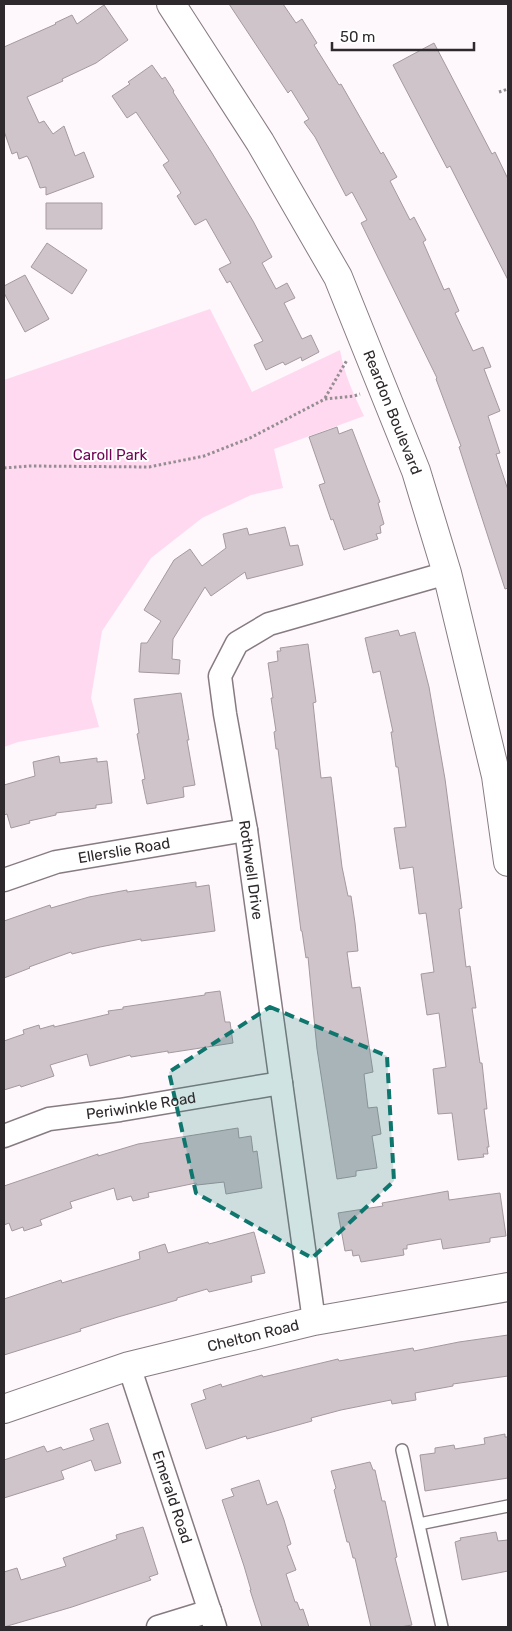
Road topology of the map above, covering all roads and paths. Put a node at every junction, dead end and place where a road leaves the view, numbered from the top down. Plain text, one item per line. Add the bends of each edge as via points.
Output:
1 (171, 5) edge
2 (508, 88) edge
3 (499, 92) dead end
4 (349, 358) dead end
5 (361, 394) dead end
6 (325, 398) junction
7 (4, 468) edge
8 (447, 573) junction
9 (246, 830) junction
10 (508, 862) edge
11 (4, 880) edge
12 (281, 1083) junction
13 (4, 1136) edge
14 (508, 1287) edge
15 (314, 1321) junction
16 (129, 1366) junction
17 (4, 1409) edge
18 (402, 1450) dead end
19 (508, 1506) edge
20 (419, 1524) junction
21 (212, 1619) edge
22 (158, 1627) edge
23 (442, 1627) edge

1 - 8 street, Reardon Boulevard via 260,142 338,277 416,471
2 - 3 path
4 - 6 path
5 - 6 path
6 - 7 path via 250,438 204,456 149,467
8 - 9 street, Rothwell Drive via 270,624 237,643 220,676
8 - 10 street, Reardon Boulevard via 496,776
9 - 11 street, Ellerslie Road via 56,862
9 - 12 street, Rothwell Drive
12 - 13 street, Periwinkle Road via 49,1119
12 - 15 street, Rothwell Drive
14 - 15 street, Chelton Road
15 - 16 street, Chelton Road
16 - 17 street, Chelton Road
16 - 21 street, Emerald Road
18 - 20 lane
19 - 20 lane
20 - 23 lane
21 - 22 street

